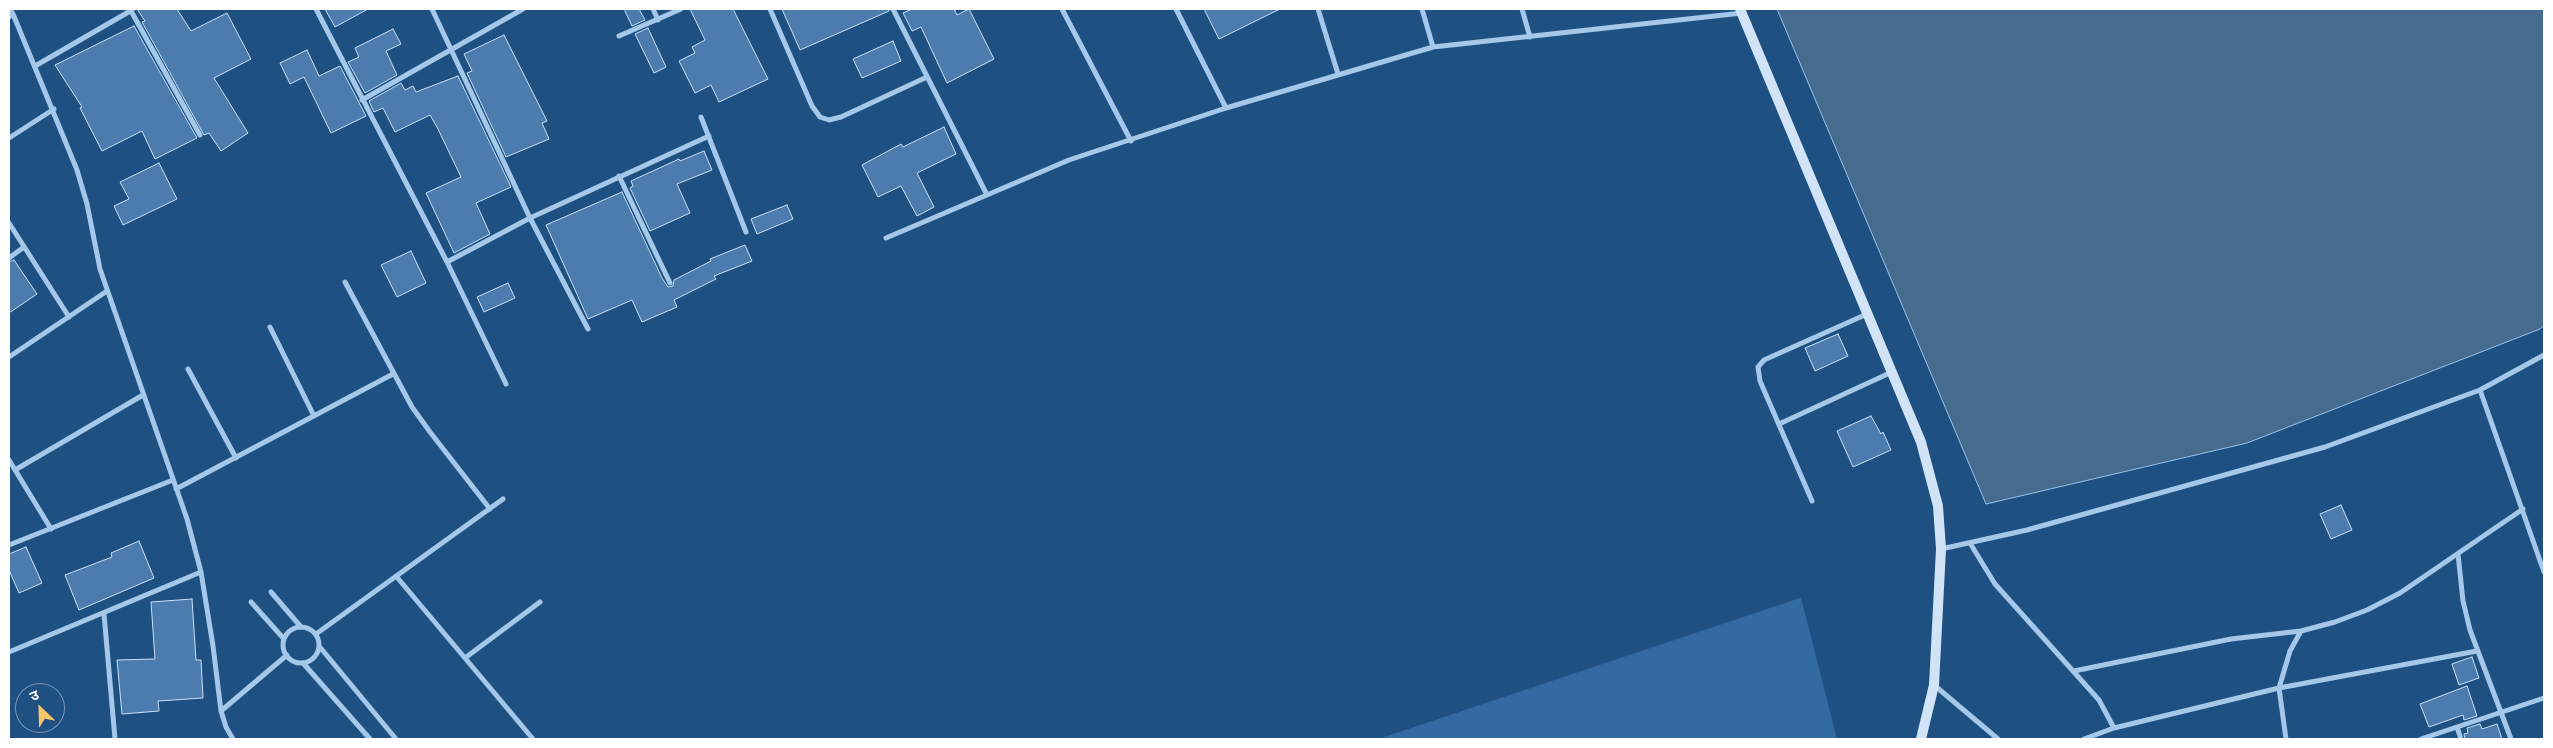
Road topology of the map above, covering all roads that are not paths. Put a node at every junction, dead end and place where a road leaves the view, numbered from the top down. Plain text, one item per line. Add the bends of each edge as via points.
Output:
1 (316, 9) edge
2 (432, 9) edge
3 (523, 9) edge
4 (653, 9) edge
5 (682, 9) edge
6 (770, 9) edge
7 (893, 9) edge
8 (1062, 9) edge
9 (1176, 9) edge
10 (1318, 9) edge
11 (1422, 9) edge
12 (1522, 9) edge
13 (133, 10) edge
14 (1741, 11) edge
15 (11, 13) edge
16 (658, 20) junction
17 (619, 36) dead end
18 (1530, 37) junction
19 (1433, 47) junction
20 (452, 48) junction
21 (35, 66) junction
22 (1338, 74) junction
23 (927, 77) junction
24 (362, 100) junction
25 (1226, 108) junction
26 (54, 109) junction
27 (701, 117) dead end
28 (200, 135) dead end
29 (709, 136) junction
30 (9, 138) edge
31 (1131, 141) junction
32 (619, 176) junction
33 (987, 195) junction
34 (530, 218) junction
35 (9, 223) edge
36 (746, 232) dead end
37 (886, 238) dead end
38 (24, 248) junction
39 (9, 258) edge
40 (447, 262) junction
41 (344, 282) dead end
42 (670, 283) dead end
43 (107, 291) junction
44 (1868, 314) junction
45 (69, 317) junction
46 (270, 327) dead end
47 (588, 329) dead end
48 (2544, 355) edge
49 (9, 357) edge
50 (188, 369) dead end
51 (1892, 372) junction
52 (393, 374) junction
53 (506, 384) dead end
54 (2480, 390) junction
55 (143, 395) junction
56 (314, 416) junction
57 (1779, 424) junction
58 (236, 458) junction
59 (9, 460) edge
60 (15, 470) junction
61 (173, 480) junction
62 (176, 489) junction
63 (503, 499) dead end
64 (1812, 500) dead end
65 (490, 509) junction
66 (2523, 509) junction
67 (51, 529) junction
68 (1970, 543) junction
69 (9, 546) edge
70 (1941, 550) junction
71 (2458, 554) junction
72 (201, 572) junction
73 (2544, 572) edge
74 (396, 576) junction
75 (271, 592) dead end
76 (251, 602) dead end
77 (540, 602) dead end
78 (104, 614) junction
79 (302, 627) junction
80 (2301, 630) junction
81 (316, 634) junction
82 (284, 639) junction
83 (320, 646) junction
84 (2477, 651) junction
85 (9, 652) edge
86 (287, 655) junction
87 (465, 658) junction
88 (303, 663) junction
89 (2074, 671) junction
90 (1934, 685) junction
91 (2279, 688) junction
92 (2544, 699) edge
93 (221, 711) junction
94 (2502, 714) junction
95 (2458, 727) junction
96 (2114, 728) junction
97 (1991, 733) junction
98 (114, 739) edge
99 (233, 739) edge
100 (370, 739) edge
101 (396, 739) edge
102 (532, 739) edge
103 (1922, 739) edge
104 (1992, 739) edge
105 (1998, 739) edge
106 (2084, 739) edge
107 (2286, 739) edge
108 (2421, 739) edge
109 (2462, 739) edge
110 (2511, 739) edge

1 - 24 street
2 - 20 street
3 - 20 street
4 - 16 street
5 - 16 street
6 - 23 street via 812,106 820,117 829,120 841,117
7 - 23 street
8 - 31 street
9 - 25 street
10 - 22 street
11 - 19 street
12 - 18 street
13 - 21 street
13 - 28 street
14 - 18 street
14 - 44 main road
15 - 21 street
16 - 17 street
18 - 19 street
19 - 22 street
20 - 24 street
20 - 34 street
21 - 26 street
22 - 25 street
23 - 33 street
24 - 40 street
25 - 31 street
26 - 30 street
26 - 43 street via 87,204 94,246
27 - 29 street
29 - 32 street
29 - 36 street
31 - 33 street via 1069,160
32 - 34 street
32 - 42 street
33 - 37 street
34 - 40 street
34 - 47 street
35 - 38 street
38 - 39 street
38 - 45 street
40 - 53 street
41 - 52 street
43 - 45 street
43 - 55 street
44 - 51 main road
44 - 57 street via 1764,360 1758,367 1760,381
45 - 49 street
46 - 56 street
48 - 54 street
50 - 58 street
51 - 57 street
51 - 70 main road via 1921,442 1938,506
52 - 56 street
52 - 65 street via 430,432
54 - 66 street
54 - 68 street via 2325,447
55 - 60 street
55 - 61 street
56 - 58 street
57 - 64 street
58 - 62 street
59 - 60 street
60 - 67 street
61 - 62 street
61 - 67 street
62 - 72 street
63 - 65 street
65 - 74 street
66 - 71 street
66 - 73 street
67 - 69 street
68 - 70 street
68 - 89 street via 1995,584
70 - 90 main road
71 - 80 street via 2400,593 2367,610
71 - 84 street via 2463,602
72 - 78 street
72 - 93 street
74 - 81 street
74 - 87 street
75 - 79 street
76 - 82 street
77 - 87 street
78 - 85 street
78 - 98 street
79 - 81 street
79 - 82 street via 291,630
80 - 89 street via 2230,639
80 - 91 street
81 - 83 street
82 - 86 street
83 - 88 street via 314,657
83 - 101 street
84 - 91 street
84 - 94 street
86 - 88 street
86 - 93 street
87 - 102 street
88 - 100 street
89 - 96 street via 2099,700
90 - 97 street
90 - 103 main road
91 - 96 street
91 - 107 street
92 - 94 street
93 - 99 street
94 - 95 street
94 - 110 street
95 - 108 street
95 - 109 street
96 - 106 street
97 - 104 street
97 - 105 street

